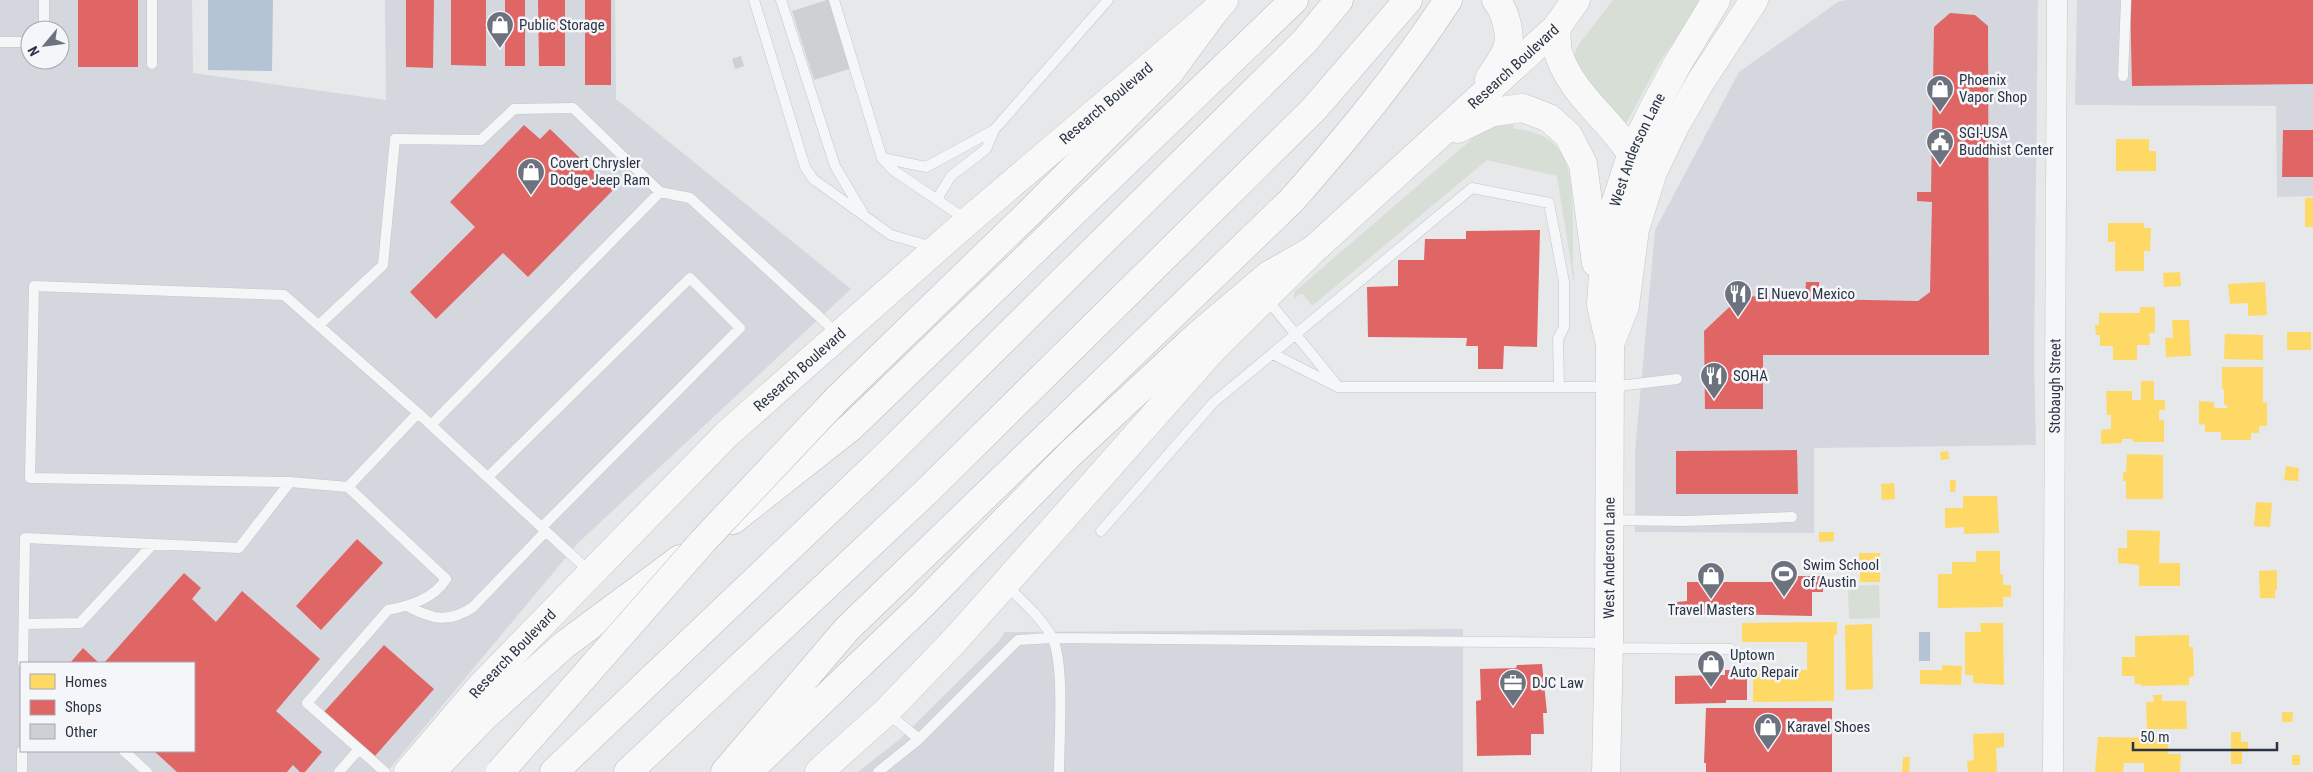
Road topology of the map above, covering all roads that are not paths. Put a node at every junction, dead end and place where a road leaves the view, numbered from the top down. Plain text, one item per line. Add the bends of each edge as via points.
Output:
1 (44, 0) edge
2 (152, 0) edge
3 (754, 0) edge
4 (781, 0) edge
5 (834, 0) edge
6 (1108, 0) edge
7 (1294, 0) edge
8 (1339, 0) edge
9 (1408, 0) edge
10 (1496, 0) edge
11 (1576, 0) edge
12 (1716, 0) edge
13 (1754, 0) edge
14 (2057, 0) edge
15 (2126, 0) edge
16 (1445, 5) edge
17 (1219, 6) edge
18 (44, 20) edge
19 (1556, 28) junction
20 (0, 42) edge
21 (20, 42) edge
22 (152, 64) dead end
23 (2123, 76) dead end
24 (1475, 102) junction
25 (994, 130) junction
26 (1432, 142) junction
27 (1632, 152) junction
28 (882, 158) junction
29 (660, 192) junction
30 (936, 199) junction
31 (1643, 202) junction
32 (864, 214) junction
33 (968, 221) junction
34 (937, 248) junction
35 (1313, 250) junction
36 (1265, 298) junction
37 (1601, 305) junction
38 (319, 325) junction
39 (1295, 333) junction
40 (839, 335) junction
41 (1610, 344) junction
42 (1273, 354) junction
43 (1677, 379) dead end
44 (1338, 387) junction
45 (1559, 387) junction
46 (1610, 387) junction
47 (418, 413) junction
48 (431, 425) junction
49 (488, 476) junction
50 (290, 482) junction
51 (348, 487) junction
52 (1792, 517) dead end
53 (1609, 520) junction
54 (544, 529) junction
55 (1100, 531) dead end
56 (153, 544) junction
57 (591, 572) junction
58 (1006, 585) junction
59 (407, 606) junction
60 (24, 624) junction
61 (1052, 638) junction
62 (1609, 645) junction
63 (1731, 649) dead end
64 (24, 662) edge
65 (886, 712) junction
66 (919, 739) junction
67 (359, 749) junction
68 (22, 752) edge
69 (125, 752) edge
70 (22, 772) edge
71 (147, 772) edge
72 (339, 772) edge
73 (385, 772) edge
74 (408, 772) edge
75 (431, 772) edge
76 (500, 772) edge
77 (554, 772) edge
78 (628, 772) edge
79 (725, 772) edge
80 (748, 772) edge
81 (818, 772) edge
82 (878, 772) edge
83 (1059, 772) edge
84 (1606, 772) edge
85 (2053, 772) edge

1 - 18 lane
2 - 22 lane
3 - 32 lane via 805,167 813,179
4 - 32 lane via 835,166
5 - 28 lane
6 - 25 lane
7 - 75 main road via 851,427 774,489 564,645
8 - 77 main road via 1305,41 889,453
9 - 78 main road via 1314,109 926,492
10 - 24 main road via 1507,24 1507,49
11 - 19 main road, Research Boulevard
12 - 27 main road, West Anderson Lane via 1678,62
13 - 31 main road, West Anderson Lane via 1674,126
14 - 85 street, Stobaugh Street
15 - 23 lane
16 - 79 main road via 1387,86 1292,200 847,629
17 - 33 main road, Research Boulevard
17 - 76 main road, bridge via 1170,72 837,399 704,540
19 - 24 main road, Research Boulevard
19 - 27 main road via 1559,54 1574,84
20 - 21 lane
24 - 26 main road, Research Boulevard
25 - 28 lane via 926,167
25 - 30 lane via 986,149 951,176
26 - 35 main road, Research Boulevard
26 - 37 main road via 1493,112 1523,108 1549,118 1568,135 1582,164
27 - 31 main road via 1641,172
27 - 37 main road, West Anderson Lane via 1614,208 1604,258
28 - 30 lane via 893,170
29 - 38 lane via 573,108 514,109 481,140 394,139 383,265
29 - 40 lane via 690,198
29 - 48 lane
30 - 33 lane
31 - 41 main road, West Anderson Lane via 1634,229 1624,306
32 - 34 lane via 891,234
33 - 34 main road, Research Boulevard
34 - 40 main road, Research Boulevard
35 - 36 main road, Research Boulevard
35 - 80 main road via 1269,275 1197,336 1072,452 922,605
36 - 39 lane
36 - 58 main road, Research Boulevard via 1213,349
37 - 41 main road, West Anderson Lane
38 - 47 lane
38 - 50 lane via 284,295 34,286 30,478
39 - 42 lane
39 - 44 lane
39 - 45 lane via 1472,188 1549,203 1564,282 1564,326 1558,339
40 - 57 main road, Research Boulevard via 727,434
41 - 46 main road, West Anderson Lane
42 - 44 lane
42 - 55 lane via 1214,402
43 - 46 lane
44 - 45 lane
45 - 46 lane
46 - 53 main road, West Anderson Lane
47 - 48 lane
47 - 51 lane
48 - 49 lane
49 - 54 lane
49 - 54 lane via 690,278 740,328
50 - 51 lane
50 - 56 lane via 240,548
51 - 59 lane via 446,580 434,593
52 - 53 lane
53 - 62 main road, West Anderson Lane
54 - 57 lane
54 - 59 lane via 474,607 463,614 430,618
56 - 60 lane via 80,623
56 - 60 lane via 25,538
57 - 74 main road, Research Boulevard via 482,685
58 - 61 lane via 1033,612
58 - 65 main road, Research Boulevard
59 - 67 lane via 388,610 307,703
60 - 64 lane
61 - 62 lane
61 - 66 lane via 1018,640
61 - 83 lane via 1059,661
62 - 63 lane
62 - 84 main road, West Anderson Lane
65 - 66 lane
65 - 81 main road, Research Boulevard
66 - 82 lane
67 - 72 lane
67 - 73 lane
68 - 70 lane
69 - 71 lane

